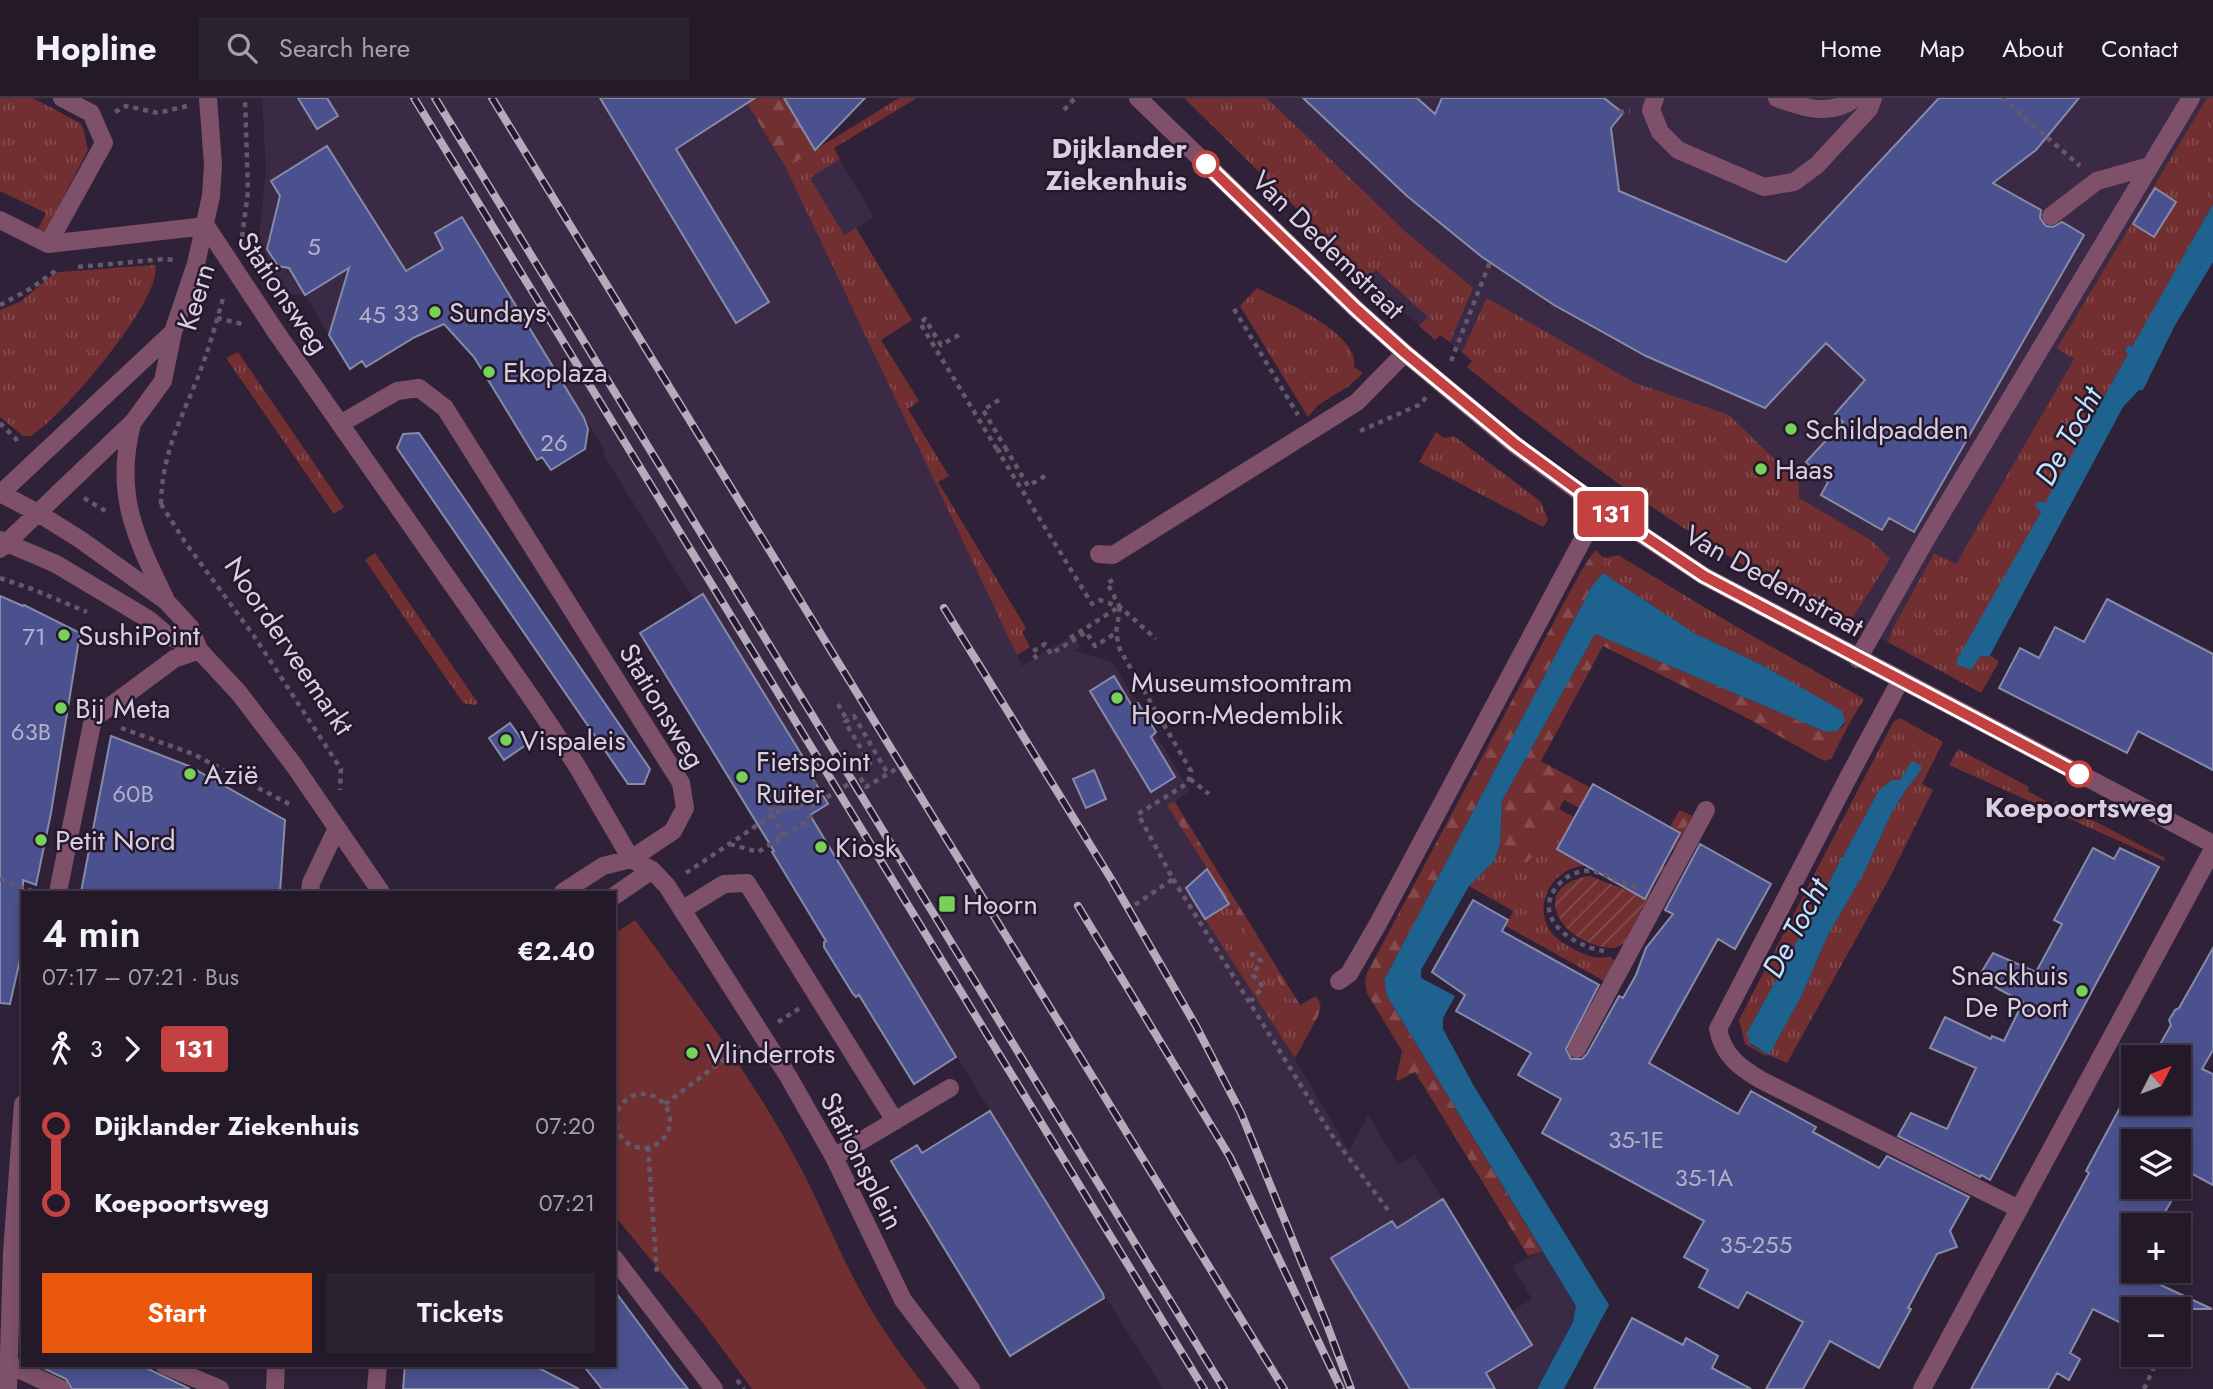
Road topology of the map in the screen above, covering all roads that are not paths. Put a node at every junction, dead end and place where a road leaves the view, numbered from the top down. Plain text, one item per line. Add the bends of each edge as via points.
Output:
1 (62, 98) edge
2 (1139, 98) edge
3 (1655, 98) edge
4 (1777, 98) edge
5 (1856, 98) edge
6 (1873, 98) edge
7 (2191, 98) edge
8 (208, 100) edge
9 (2150, 166) junction
10 (2051, 216) dead end
11 (0, 220) edge
12 (206, 226) junction
13 (48, 244) junction
14 (173, 332) junction
15 (1405, 353) junction
16 (133, 422) junction
17 (340, 425) junction
18 (0, 494) edge
19 (1600, 506) junction
20 (38, 513) junction
21 (2, 544) edge
22 (1098, 554) dead end
23 (166, 601) junction
24 (199, 650) junction
25 (1858, 659) junction
26 (1900, 681) junction
27 (1706, 810) dead end
28 (337, 828) junction
29 (2213, 846) edge
30 (631, 859) junction
31 (652, 870) junction
32 (58, 891) edge
33 (310, 891) edge
34 (380, 891) edge
35 (566, 891) edge
36 (616, 895) edge
37 (682, 910) junction
38 (1339, 981) dead end
39 (1577, 1049) dead end
40 (950, 1088) dead end
41 (895, 1121) junction
42 (834, 1157) junction
43 (21, 1161) edge
44 (2019, 1209) junction
45 (616, 1261) edge
46 (16, 1302) edge
47 (10, 1365) junction
48 (169, 1367) edge
49 (276, 1367) edge
50 (378, 1367) edge
51 (8, 1389) edge
52 (61, 1389) edge
53 (220, 1389) edge
54 (275, 1389) edge
55 (376, 1389) edge
56 (714, 1389) edge
57 (971, 1389) edge
58 (1922, 1389) edge

1 - 13 street via 91,113 104,143
2 - 15 street, Van Dedemstraat
3 - 6 street via 1651,110 1660,132 1678,150 1764,187 1794,182 1817,165 1869,109
4 - 5 street via 1809,110 1846,105
7 - 9 street
8 - 12 street, Keern via 213,165
9 - 10 street via 2097,181
9 - 25 street
11 - 13 street
12 - 13 street
12 - 14 street, Keern
12 - 17 street, Stationsweg
14 - 16 street, Keern via 163,381
14 - 18 street, Keern
15 - 19 street, Van Dedemstraat via 1515,444
15 - 22 street via 1357,402 1113,555
16 - 20 street, Keern
16 - 23 street via 126,448 128,510
17 - 30 street, Stationsweg via 535,703
17 - 30 street, Stationsweg via 397,391 419,387 444,408 681,782 685,808 673,831
18 - 20 street
19 - 25 street, Van Dedemstraat via 1704,576
19 - 38 street via 1379,922 1349,974
20 - 21 street, Keern
20 - 23 street
21 - 24 street via 57,564 167,635
23 - 24 street via 190,627
24 - 28 street via 239,693
24 - 32 street via 174,659 93,719
25 - 26 street, Van Dedemstraat
26 - 29 street, Van Dedemstraat
26 - 44 street via 1718,1029 1720,1040 1732,1060 1760,1080
27 - 39 street
28 - 33 street
28 - 34 street
29 - 44 street
30 - 31 street, Stationsplein
30 - 35 street via 603,866
31 - 36 street
31 - 37 street, Stationsplein
37 - 41 street via 724,884 747,883
37 - 42 street, Stationsplein
40 - 41 street
41 - 42 street
42 - 57 street, Stationsplein via 903,1300
43 - 46 street
44 - 58 street
45 - 56 street
46 - 47 street
47 - 51 street
47 - 52 street
48 - 53 street
49 - 54 street
50 - 55 street

